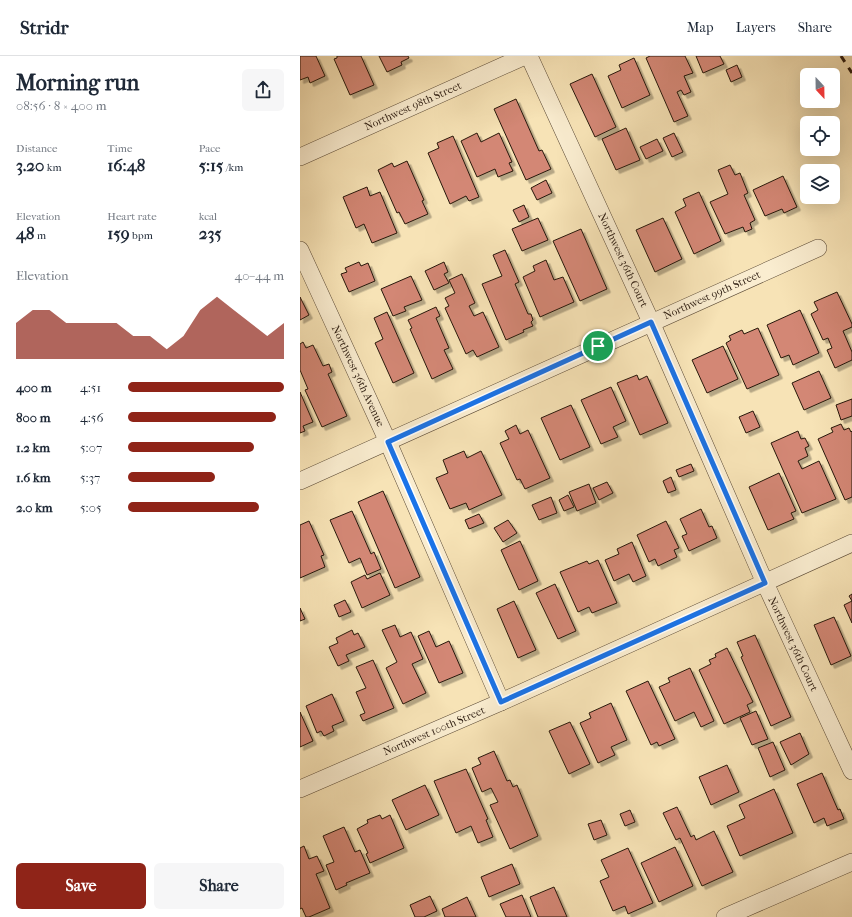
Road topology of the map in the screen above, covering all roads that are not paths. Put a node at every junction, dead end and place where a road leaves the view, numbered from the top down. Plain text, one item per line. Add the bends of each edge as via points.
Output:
1 (525, 56) edge
2 (529, 56) edge
3 (300, 156) edge
4 (818, 248) dead end
5 (300, 250) edge
6 (651, 322) junction
7 (388, 442) junction
8 (300, 481) edge
9 (852, 543) edge
10 (765, 583) junction
11 (501, 702) junction
12 (852, 771) edge
13 (300, 789) edge
14 (852, 862) edge
15 (725, 917) edge

1 - 3 street, Northwest 98th Street
2 - 6 street, Northwest 36th Court
4 - 6 street, Northwest 99th Street
5 - 7 street, Northwest 36th Avenue
6 - 7 street, Northwest 99th Street
6 - 10 street, Northwest 36th Court
7 - 8 street, Northwest 99th Street
7 - 11 street, Northwest 36th Avenue
9 - 10 street, Northwest 100th Street
10 - 11 street, Northwest 100th Street
10 - 12 street, Northwest 36th Court
11 - 13 street, Northwest 100th Street
14 - 15 street

